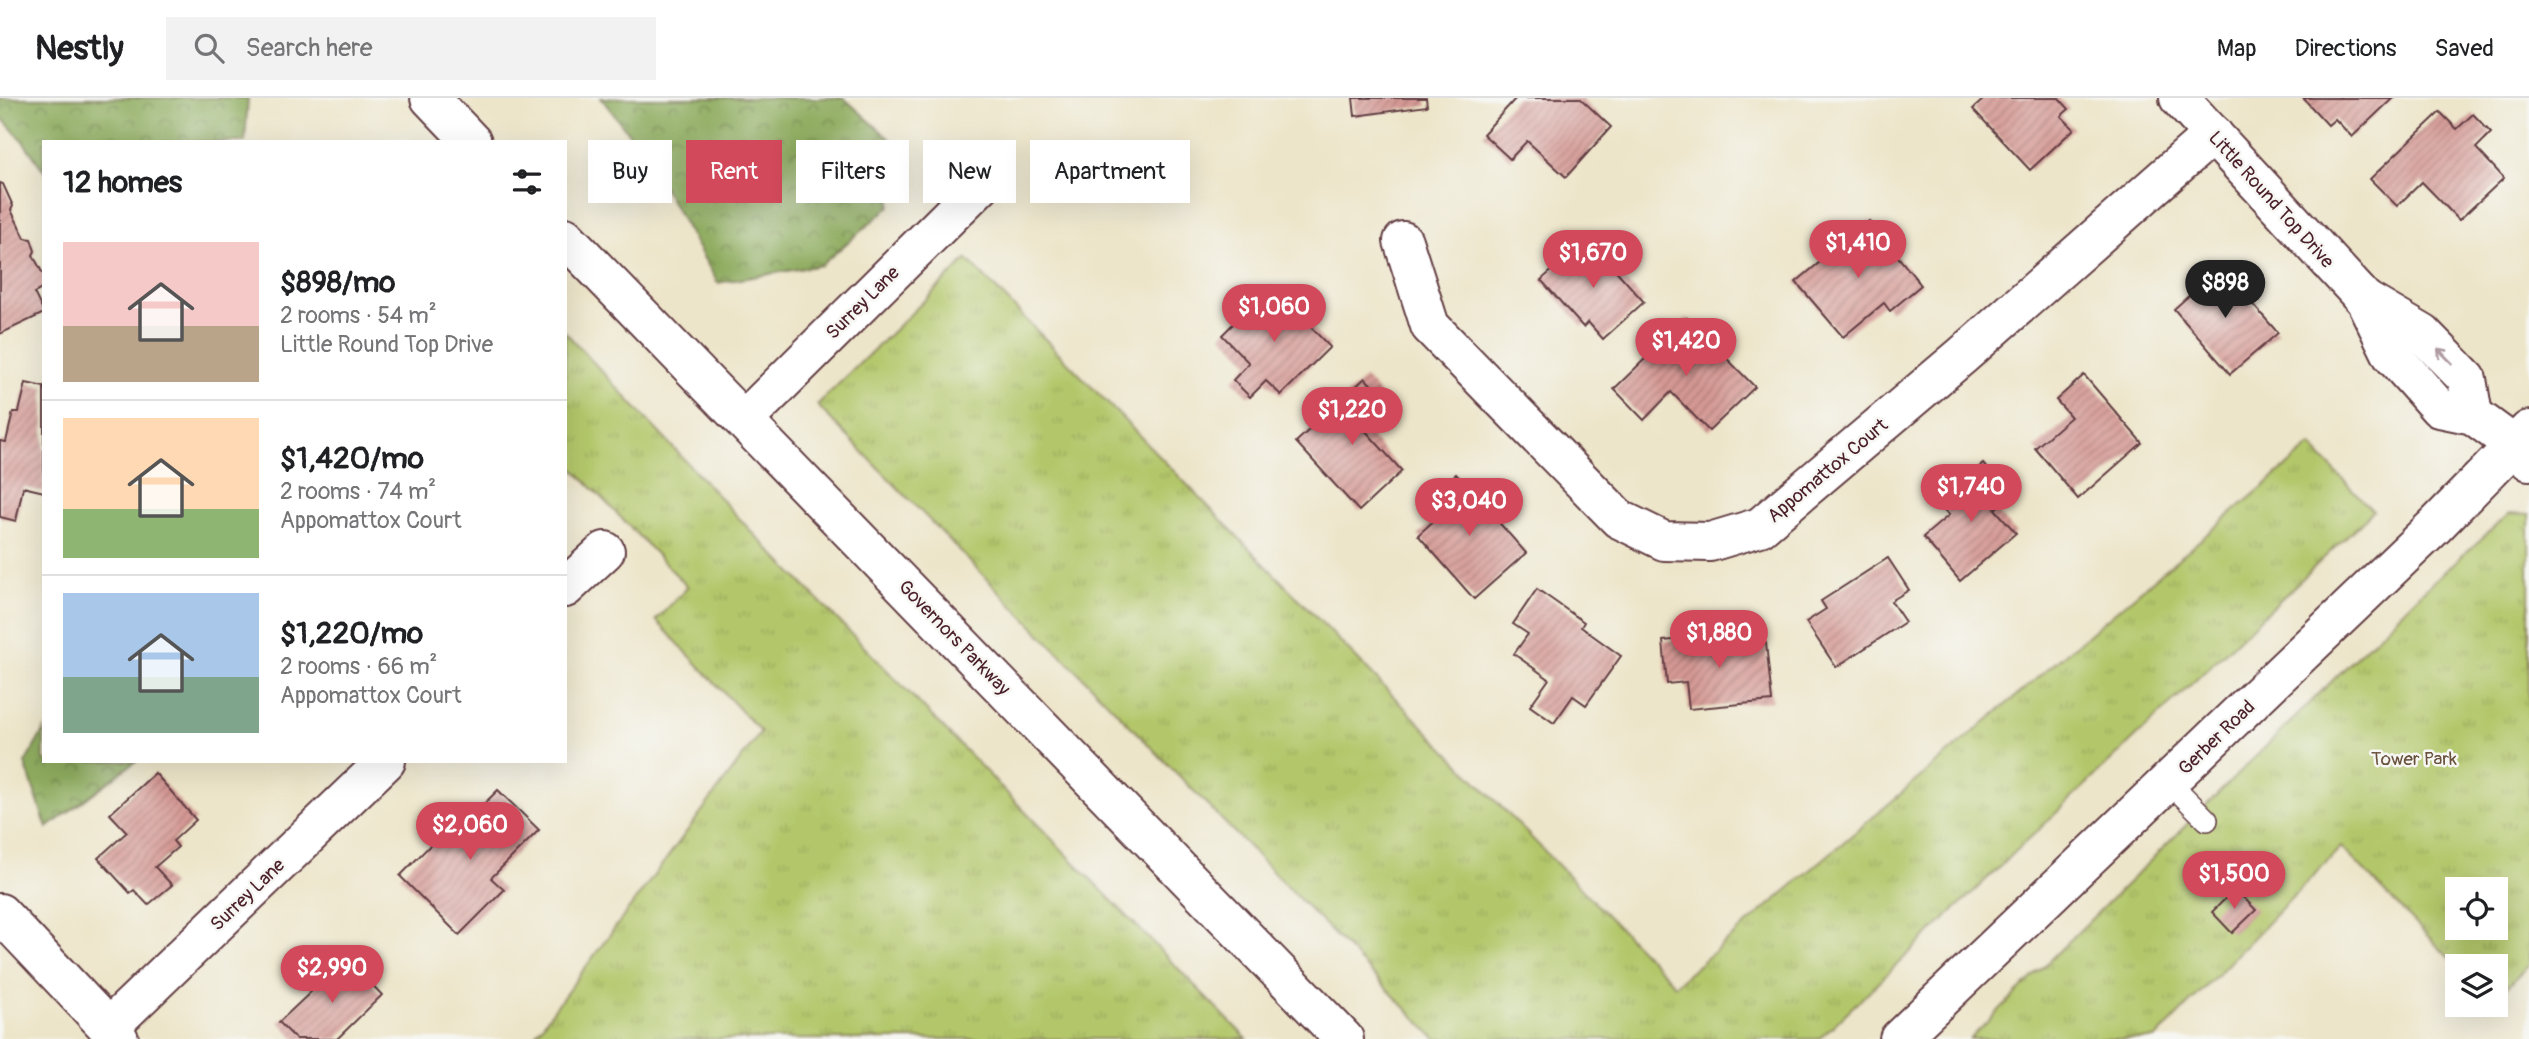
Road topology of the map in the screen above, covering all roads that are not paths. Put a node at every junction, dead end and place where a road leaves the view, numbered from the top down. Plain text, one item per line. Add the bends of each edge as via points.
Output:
1 (430, 98) edge
2 (2179, 98) edge
3 (2213, 134) junction
4 (470, 140) edge
5 (963, 203) edge
6 (567, 239) edge
7 (1403, 241) dead end
8 (744, 420) junction
9 (2524, 445) edge
10 (604, 551) dead end
11 (567, 586) edge
12 (384, 763) edge
13 (2169, 782) junction
14 (2207, 820) dead end
15 (0, 913) edge
16 (114, 1033) edge
17 (1344, 1039) edge
18 (1899, 1039) edge

1 - 4 street
2 - 3 street, Little Round Top Drive
3 - 7 street, Appomattox Court via 1760,527 1710,542 1664,541 1619,519 1430,326
3 - 9 street, Little Round Top Drive via 2365,300 2392,355 2439,408 2473,415
5 - 8 street, Surrey Lane
6 - 8 street, Governors Parkway
8 - 17 street, Governors Parkway
9 - 13 street, Gerber Road
10 - 11 street
12 - 16 street, Surrey Lane
13 - 14 lane
13 - 18 street, Gerber Road
15 - 16 street

